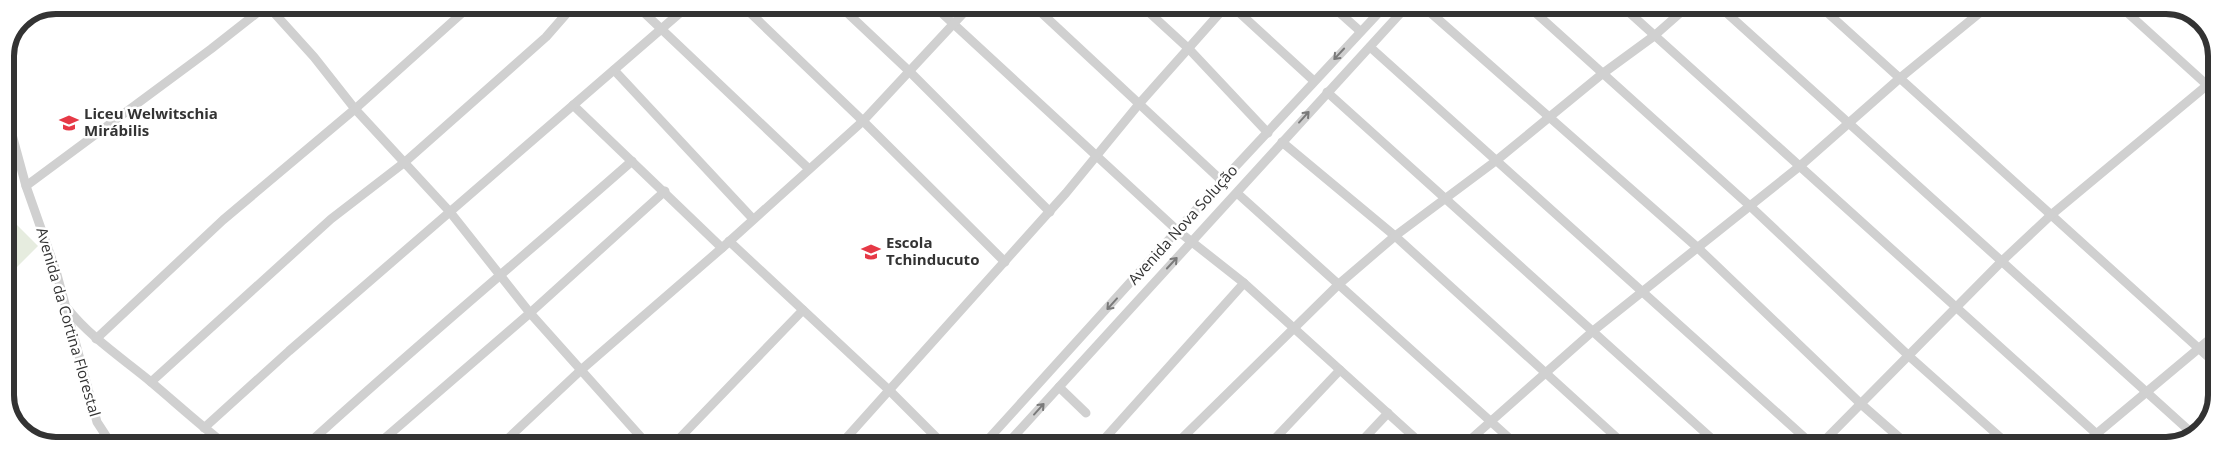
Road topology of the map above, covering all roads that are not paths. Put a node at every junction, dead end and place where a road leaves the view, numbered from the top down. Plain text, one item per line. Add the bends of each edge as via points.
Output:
1 (256, 14) edge
2 (275, 14) edge
3 (461, 14) edge
4 (566, 14) edge
5 (646, 14) edge
6 (678, 14) edge
7 (751, 14) edge
8 (849, 14) edge
9 (942, 14) edge
10 (962, 14) edge
11 (1043, 14) edge
12 (1150, 14) edge
13 (1219, 14) edge
14 (1241, 14) edge
15 (1341, 14) edge
16 (1377, 14) edge
17 (1400, 14) edge
18 (1432, 14) edge
19 (1537, 14) edge
20 (1631, 14) edge
21 (1679, 14) edge
22 (1728, 14) edge
23 (1829, 14) edge
24 (1978, 14) edge
25 (2129, 14) edge
26 (953, 24) junction
27 (662, 28) junction
28 (1360, 31) junction
29 (1654, 36) junction
30 (1370, 47) junction
31 (1189, 49) junction
32 (614, 70) junction
33 (910, 71) junction
34 (1602, 74) junction
35 (1900, 78) junction
36 (1314, 81) junction
37 (2207, 85) joint
38 (1327, 92) junction
39 (1139, 104) junction
40 (573, 105) junction
41 (355, 109) junction
42 (1550, 118) junction
43 (862, 121) junction
44 (1848, 124) junction
45 (1268, 133) junction
46 (14, 142) edge
47 (1282, 142) junction
48 (1097, 154) junction
49 (1497, 160) junction
50 (632, 161) junction
51 (405, 162) junction
52 (1800, 166) junction
53 (809, 169) junction
54 (1222, 181) junction
55 (26, 186) junction
56 (665, 191) junction
57 (1236, 193) junction
58 (1446, 199) junction
59 (1750, 206) junction
60 (450, 212) junction
61 (1050, 212) junction
62 (2051, 215) junction
63 (753, 218) junction
64 (1178, 231) junction
65 (1395, 236) junction
66 (1192, 242) junction
67 (725, 245) junction
68 (1698, 248) junction
69 (2002, 261) junction
70 (1004, 262) junction
71 (502, 276) junction
72 (1244, 283) junction
73 (1339, 284) junction
74 (1643, 292) junction
75 (65, 306) junction
76 (1956, 308) junction
77 (803, 310) junction
78 (530, 313) junction
79 (1294, 328) junction
80 (1593, 331) junction
81 (96, 339) junction
82 (2208, 341) edge
83 (2199, 348) junction
84 (2208, 356) edge
85 (1910, 357) junction
86 (581, 370) junction
87 (1340, 370) junction
88 (1546, 373) junction
89 (151, 382) junction
90 (1059, 386) junction
91 (890, 391) junction
92 (2146, 392) junction
93 (1861, 404) junction
94 (1086, 413) dead end
95 (1388, 413) junction
96 (1491, 422) junction
97 (204, 428) junction
98 (2189, 431) edge
99 (2097, 434) junction
100 (107, 437) edge
101 (216, 437) edge
102 (316, 437) edge
103 (386, 437) edge
104 (509, 437) edge
105 (641, 437) edge
106 (681, 437) edge
107 (847, 437) edge
108 (935, 437) edge
109 (991, 437) edge
110 (1014, 437) edge
111 (1106, 437) edge
112 (1183, 437) edge
113 (1277, 437) edge
114 (1365, 437) edge
115 (1414, 437) edge
116 (1474, 437) edge
117 (1508, 437) edge
118 (1616, 437) edge
119 (1710, 437) edge
120 (1804, 437) edge
121 (1829, 437) edge
122 (1899, 437) edge
123 (2000, 437) edge
124 (2093, 437) edge
125 (2100, 437) edge

1 - 55 street
2 - 41 street
3 - 41 street
4 - 51 street via 546,37
5 - 27 street
6 - 27 street
7 - 43 street
8 - 33 street
9 - 26 street
10 - 26 street
11 - 39 street
12 - 31 street
13 - 31 street
14 - 36 street
15 - 28 street
16 - 28 street, Avenida Nova Solução
17 - 30 street, Avenida Nova Solução
18 - 42 street
19 - 34 street
20 - 29 street
21 - 29 street
22 - 44 street
23 - 35 street
24 - 35 street
25 - 37 street
26 - 33 street
26 - 48 street
27 - 32 street
27 - 53 street
28 -> 36 street, Avenida Nova Solução
29 - 34 street
29 - 52 street
30 - 38 street, Avenida Nova Solução
30 - 49 street
31 - 39 street
31 - 45 street
32 - 40 street
32 - 63 street
33 - 43 street
33 - 61 street
34 - 42 street
34 - 59 street
35 - 44 street
35 - 62 street
36 - 45 street, Avenida Nova Solução
37 - 62 street
47 -> 38 street, Avenida Nova Solução
38 - 58 street
39 - 48 street
39 - 54 street
40 - 50 street
40 - 60 street
41 - 51 street
41 - 81 street via 223,220
42 - 49 street
42 - 68 street
43 - 53 street
43 - 70 street
44 - 52 street
44 - 69 street
45 - 54 street, Avenida Nova Solução
46 - 55 street, Avenida da Cortina Florestal
47 - 57 street, Avenida Nova Solução
47 - 65 street
48 - 61 street
48 - 64 street
49 - 58 street
49 - 74 street
50 - 56 street
50 - 71 street
51 - 60 street
51 - 89 street via 331,219
52 - 59 street
52 - 76 street
53 - 63 street
54 - 64 street, Avenida Nova Solução
55 - 75 street, Avenida da Cortina Florestal via 56,270
56 - 67 street
56 - 78 street
57 - 66 street, Avenida Nova Solução
57 - 73 street
58 - 65 street
58 - 80 street
59 - 68 street
59 - 85 street
60 - 71 street
60 - 97 street via 289,350
61 - 70 street
62 - 69 street
62 - 83 street
63 - 67 street
64 - 66 street
64 -> 109 street, Avenida Nova Solução
65 - 73 street
65 - 88 street
66 - 72 street
90 -> 66 street, Avenida Nova Solução
67 - 77 street
67 - 86 street
68 - 74 street
68 - 93 street
69 - 76 street
69 - 92 street
70 - 91 street
71 - 78 street
71 - 102 street
72 - 79 street
72 - 111 street
73 - 79 street
73 - 96 street
74 - 80 street
74 - 120 street
75 - 81 street
75 - 100 street, Avenida da Cortina Florestal via 97,422
76 - 85 street
76 - 99 street
77 - 91 street
77 - 106 street
78 - 86 street
78 - 103 street
79 - 87 street
79 - 112 street
80 - 88 street
80 - 119 street
81 - 89 street
82 - 83 street
83 - 84 street
83 - 92 street
85 - 93 street
85 - 123 street
86 - 104 street
86 - 105 street
87 - 95 street
87 - 113 street
88 - 96 street
88 - 118 street
89 - 97 street
90 - 94 street
110 -> 90 street, Avenida Nova Solução
91 - 107 street
91 - 108 street
92 - 98 street
92 - 99 street
93 - 121 street
93 - 122 street
95 - 114 street
95 - 115 street
96 - 116 street
96 - 117 street
97 - 101 street
99 - 124 street
99 - 125 street

